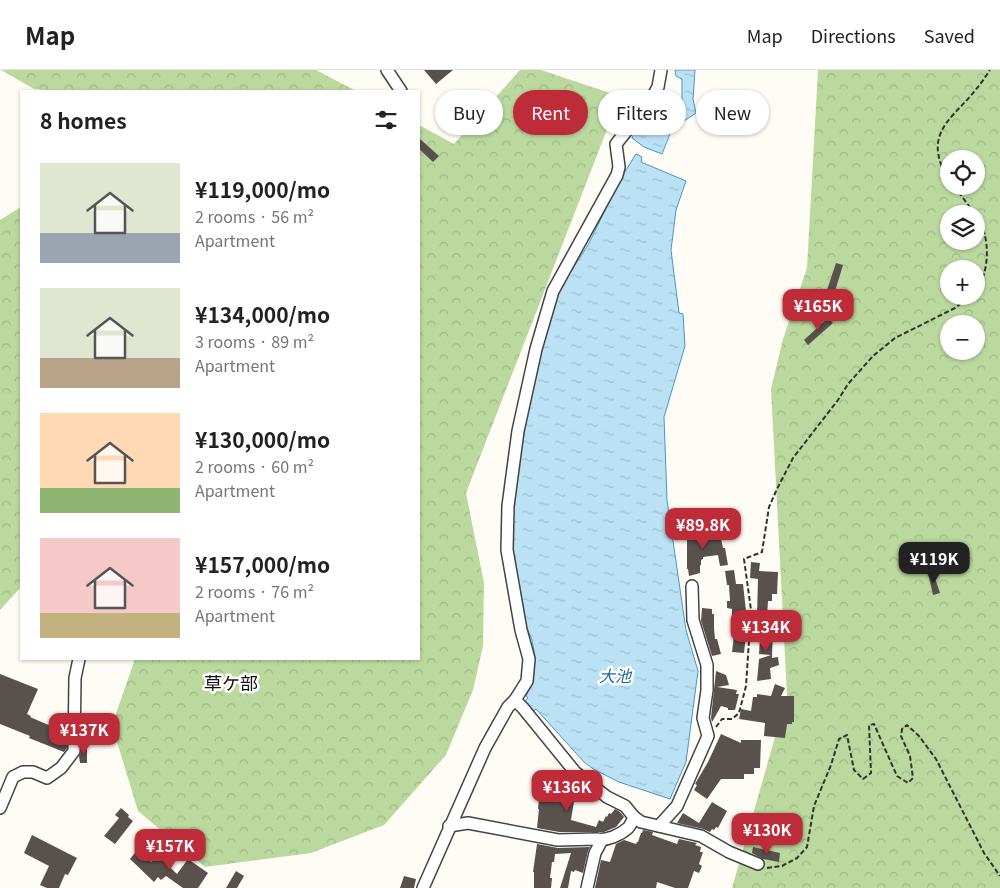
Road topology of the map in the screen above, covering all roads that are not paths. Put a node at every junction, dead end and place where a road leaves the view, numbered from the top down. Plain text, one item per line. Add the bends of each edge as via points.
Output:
1 (387, 70) edge
2 (660, 70) edge
3 (400, 90) edge
4 (692, 586) dead end
5 (79, 660) edge
6 (515, 700) junction
7 (0, 808) edge
8 (634, 818) junction
9 (449, 826) junction
10 (659, 826) junction
11 (602, 840) junction
12 (758, 864) road end
13 (423, 888) edge
14 (587, 888) edge

1 - 3 street
2 - 6 street via 658,87 649,103 616,144 617,175 553,291 536,349 518,431 508,506 508,550 529,659 527,681
4 - 10 street via 693,620 707,665 703,718 708,736 677,806
5 - 7 street via 74,678 74,751 48,778 32,772 22,772 13,777
6 - 8 street via 575,772 607,797 625,806
6 - 9 street via 485,748
8 - 10 street
8 - 11 street via 629,827
9 - 11 street via 468,823 558,840
9 - 13 street
10 - 12 street via 701,836
11 - 14 street via 595,853

